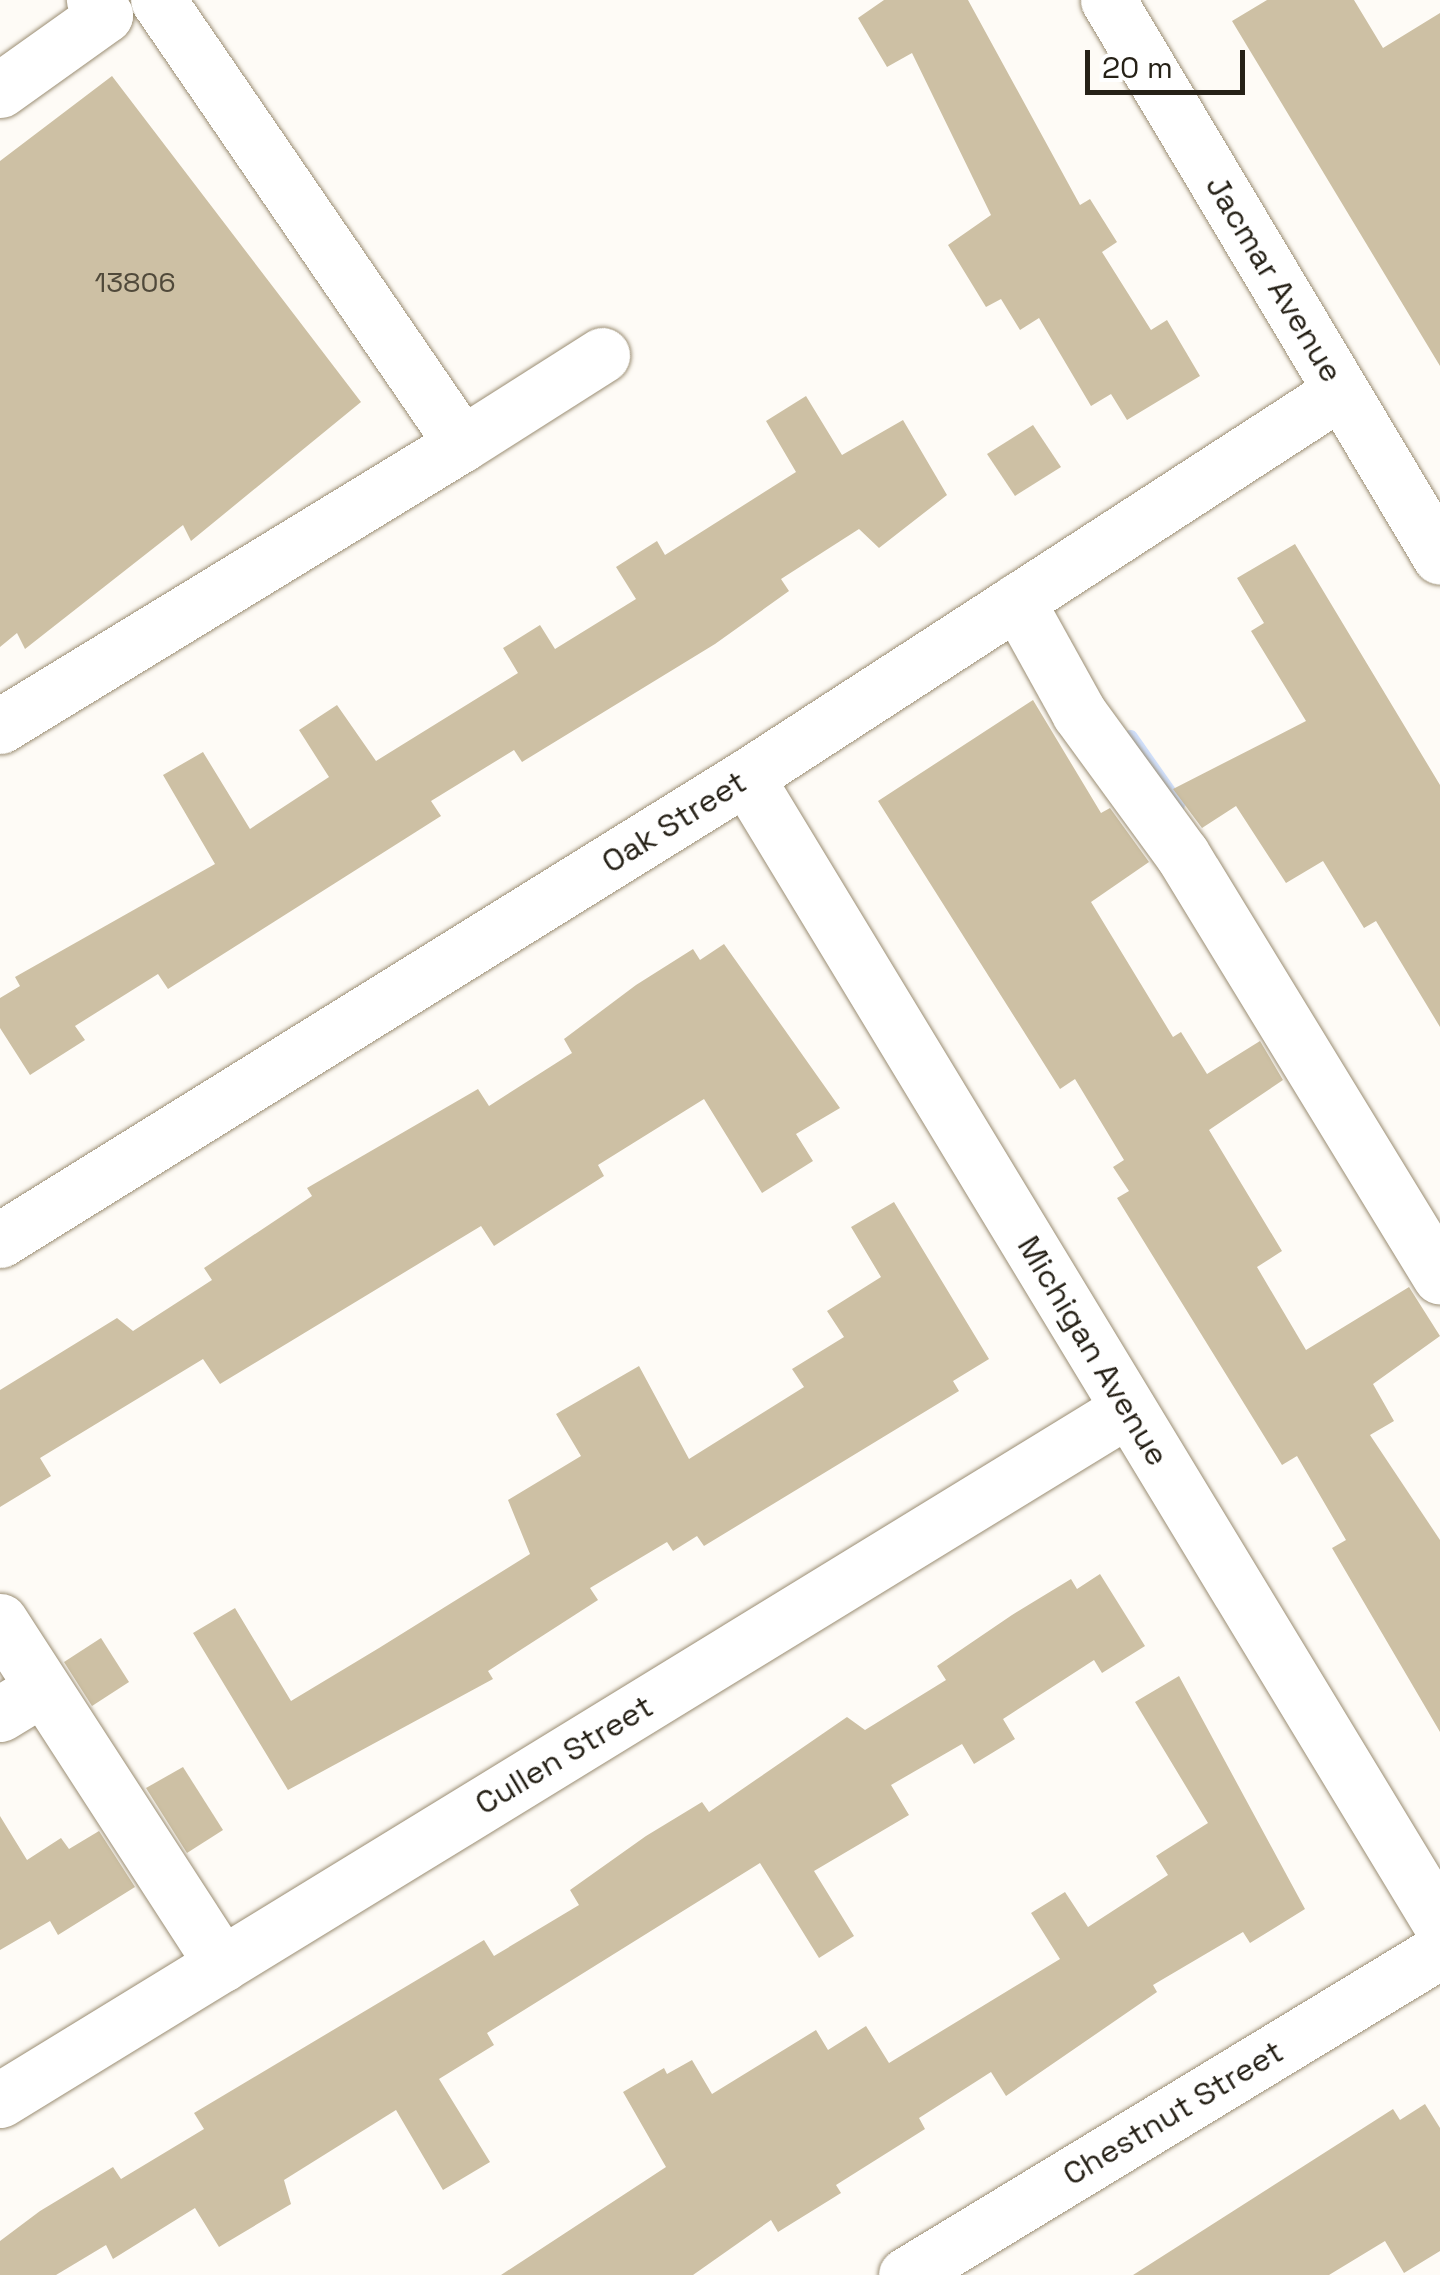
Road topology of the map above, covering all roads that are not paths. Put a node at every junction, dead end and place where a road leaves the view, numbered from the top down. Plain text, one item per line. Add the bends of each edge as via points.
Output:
1 (158, 0) edge
2 (1108, 0) edge
3 (109, 5) edge
4 (0, 90) edge
5 (602, 355) dead end
6 (1341, 391) junction
7 (462, 444) junction
8 (1440, 557) edge
9 (1017, 601) junction
10 (0, 726) edge
11 (746, 777) junction
12 (0, 1240) edge
13 (1440, 1277) edge
14 (1128, 1410) junction
15 (0, 1621) edge
16 (22, 1701) edge
17 (1440, 1924) edge
18 (1440, 1951) edge
19 (222, 1964) junction
20 (0, 2100) edge
21 (906, 2275) edge

1 - 7 street
2 - 6 street, Jacmar Avenue
3 - 4 street
5 - 7 street
6 - 8 street, Jacmar Avenue
6 - 9 street, Oak Street
7 - 10 street
9 - 11 street, Oak Street
9 - 13 street via 1079,713 1182,854
11 - 12 street, Oak Street
11 - 14 street, Michigan Avenue
14 - 17 street, Michigan Avenue
14 - 19 street, Cullen Street
15 - 16 street
16 - 19 street
18 - 21 street, Chestnut Street
19 - 20 street, Cullen Street

